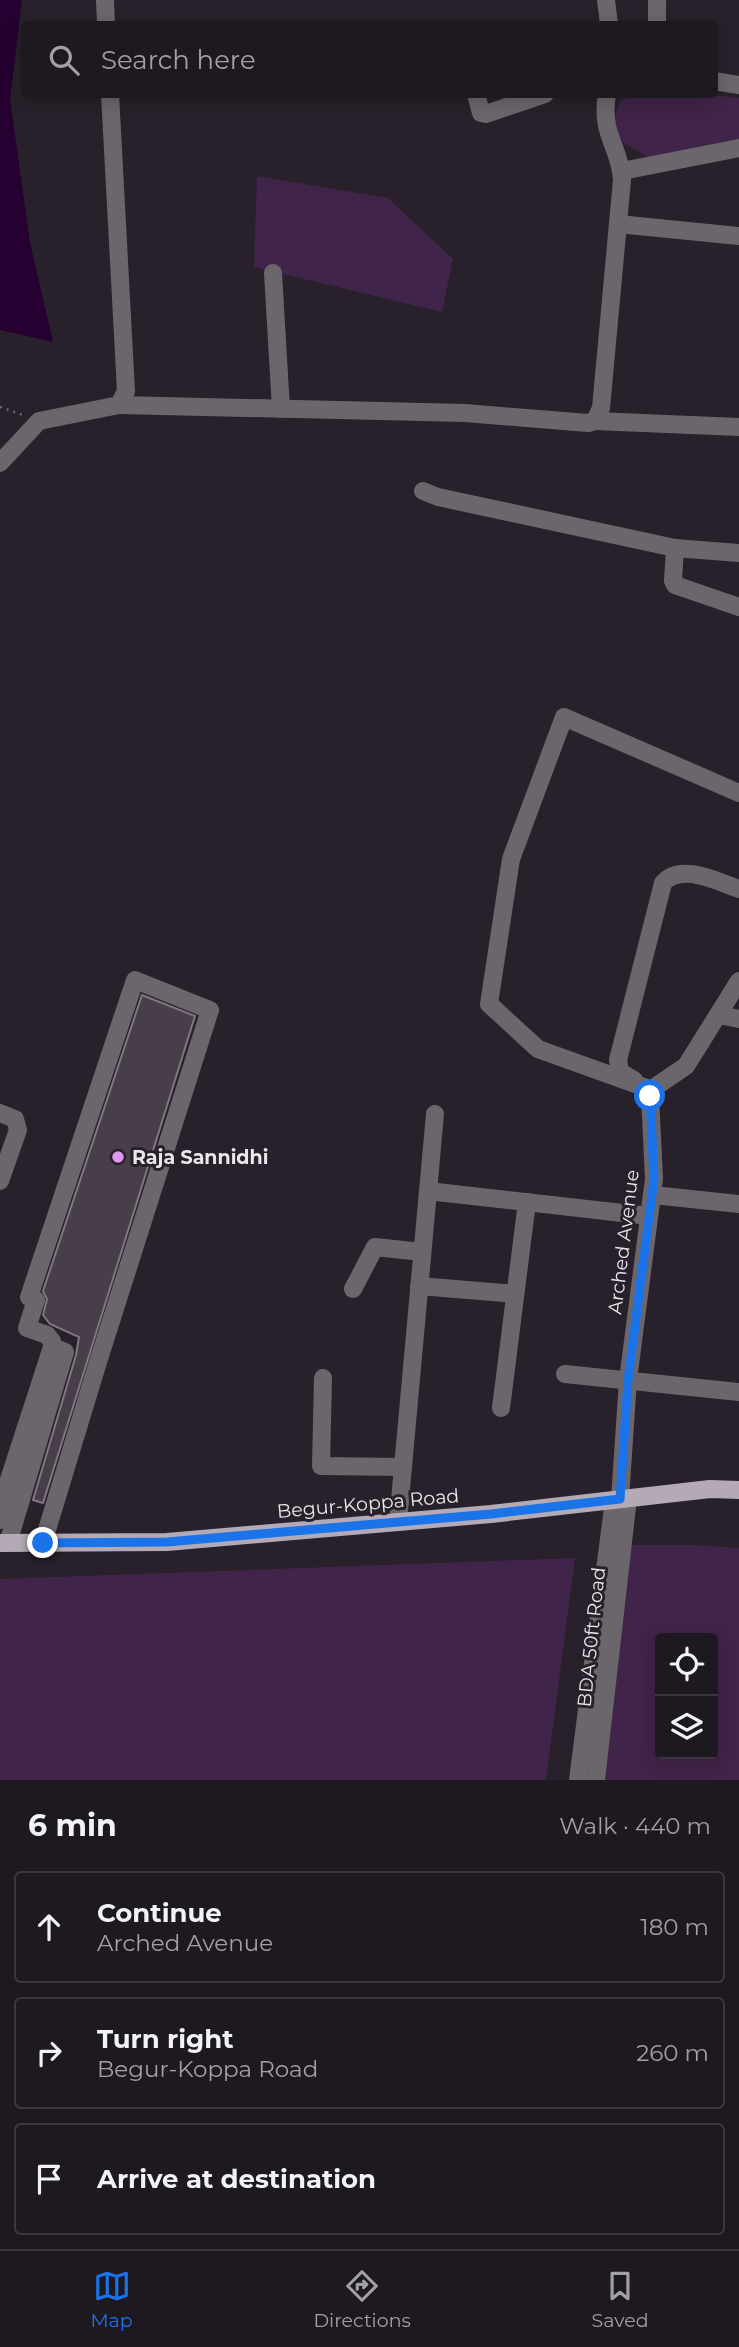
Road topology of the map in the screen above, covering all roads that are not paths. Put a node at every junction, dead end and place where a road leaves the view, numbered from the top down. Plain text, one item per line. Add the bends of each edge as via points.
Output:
1 (105, 0) edge
2 (606, 0) edge
3 (657, 0) edge
4 (106, 21) edge
5 (609, 21) edge
6 (657, 21) edge
7 (718, 82) edge
8 (739, 85) edge
9 (110, 98) edge
10 (477, 98) edge
11 (533, 98) edge
12 (609, 98) edge
13 (739, 148) edge
14 (622, 171) junction
15 (618, 224) junction
16 (739, 236) edge
17 (273, 273) dead end
18 (119, 405) junction
19 (281, 409) junction
20 (595, 421) junction
21 (739, 427) edge
22 (0, 463) edge
23 (423, 491) dead end
24 (675, 548) junction
25 (739, 553) edge
26 (739, 607) edge
27 (739, 793) edge
28 (739, 889) edge
29 (739, 981) edge
30 (719, 1015) junction
31 (739, 1019) edge
32 (652, 1090) junction
33 (0, 1113) edge
34 (435, 1114) dead end
35 (0, 1181) edge
36 (428, 1191) junction
37 (653, 1195) junction
38 (527, 1202) junction
39 (739, 1204) edge
40 (649, 1216) junction
41 (422, 1252) junction
42 (419, 1286) junction
43 (353, 1289) dead end
44 (515, 1294) junction
45 (52, 1347) junction
46 (565, 1374) dead end
47 (323, 1378) dead end
48 (628, 1380) junction
49 (739, 1392) edge
50 (501, 1408) dead end
51 (403, 1467) junction
52 (739, 1490) edge
53 (621, 1499) junction
54 (0, 1520) edge
55 (398, 1522) junction
56 (4, 1543) edge
57 (43, 1543) junction
58 (578, 1780) edge
59 (596, 1780) edge

1 - 4 street
2 - 5 street
3 - 6 street
7 - 8 street
9 - 18 street via 127,391
10 - 11 street via 481,113 486,114
12 - 14 street via 607,133
13 - 14 street
14 - 15 street
15 - 16 street
15 - 20 street via 601,408
17 - 19 street
18 - 19 street
18 - 22 street via 39,421
19 - 20 street
20 - 21 street
23 - 24 street
24 - 25 street
24 - 26 street via 675,585
27 - 32 street via 564,717 511,859 489,1004 538,1049
28 - 32 street via 690,874 674,874 663,883 618,1060 620,1072
29 - 30 street
30 - 31 street
30 - 32 street via 686,1066
32 - 37 street, Arched Avenue
33 - 35 street via 15,1119 18,1130
34 - 36 street
36 - 38 street
36 - 41 street
37 - 39 street
37 - 40 street, Arched Avenue
38 - 40 street
38 - 44 street
40 - 48 street, Arched Avenue
41 - 42 street
41 - 43 street via 375,1247
42 - 44 street
42 - 51 street
44 - 50 street
45 - 54 street via 2,1501
45 - 56 street via 65,1352
45 - 57 street via 47,1335 27,1328 36,1300 29,1297 135,980 210,1010
46 - 48 street
47 - 51 street via 321,1466
48 - 49 street
48 - 53 street, Arched Avenue
51 - 55 street
52 - 53 main road, Begur-Koppa Road
53 - 55 main road, Begur-Koppa Road
53 - 58 street, BDA 50ft Road
53 - 59 street, BDA 50ft Road
55 - 57 main road, Begur-Koppa Road via 167,1542
56 - 57 main road, Begur-Koppa Road

